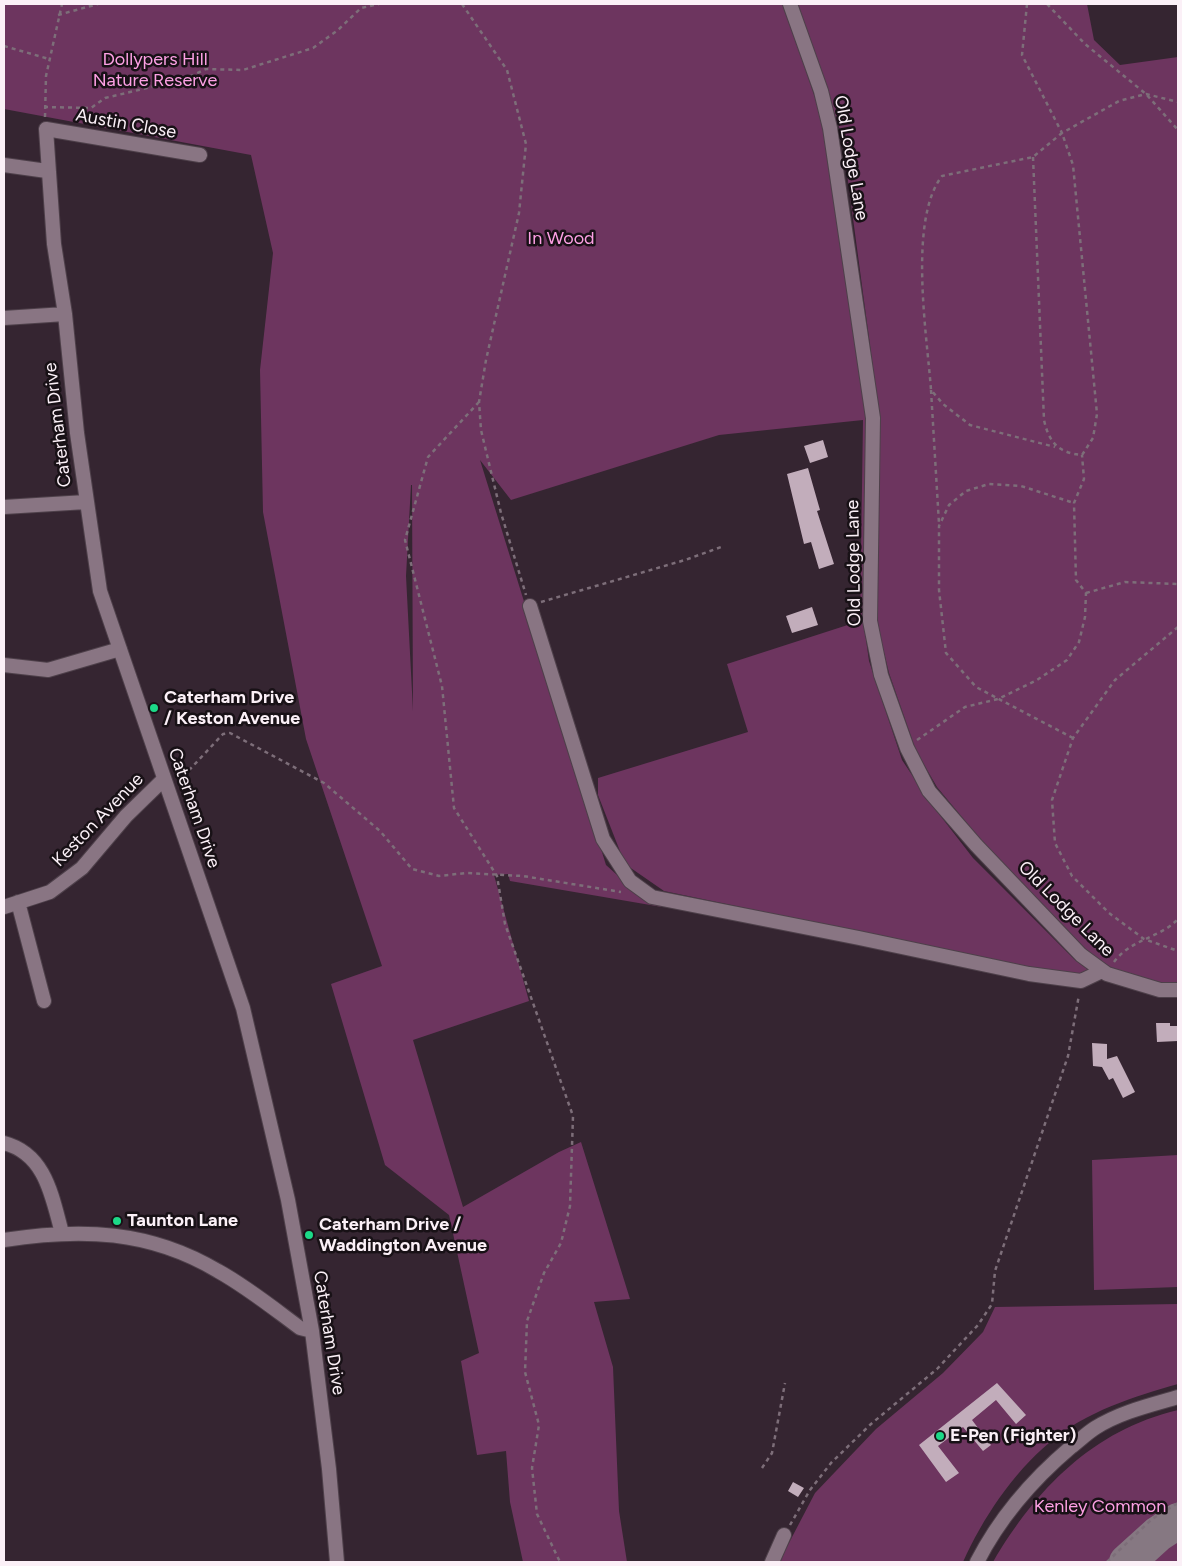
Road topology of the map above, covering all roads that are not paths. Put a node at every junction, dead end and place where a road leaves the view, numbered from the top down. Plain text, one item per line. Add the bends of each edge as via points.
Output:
1 (790, 4) edge
2 (46, 129) joint
3 (200, 155) dead end
4 (4, 165) edge
5 (47, 170) junction
6 (65, 314) junction
7 (4, 318) edge
8 (86, 502) junction
9 (4, 507) edge
10 (530, 606) road end
11 (120, 649) junction
12 (4, 665) edge
13 (164, 779) junction
14 (18, 902) junction
15 (4, 906) edge
16 (1102, 971) junction
17 (1178, 990) edge
18 (44, 1001) dead end
19 (4, 1143) edge
20 (62, 1233) junction
21 (4, 1240) edge
22 (312, 1331) junction
23 (1178, 1397) edge
24 (784, 1535) road end
25 (337, 1562) edge
26 (772, 1562) edge
27 (977, 1562) edge

1 - 16 street, Old Lodge Lane via 821,91 830,128 873,418 870,621 881,675 907,748 929,791 1081,955
2 - 3 street, Austin Close
2 - 5 street, Caterham Drive
4 - 5 street
5 - 6 street, Caterham Drive
6 - 7 street
6 - 8 street, Caterham Drive
8 - 9 street
8 - 11 street, Caterham Drive via 100,591
10 - 16 street via 603,839 630,881 652,897 1029,974 1081,981
11 - 12 street via 48,670
11 - 13 street, Caterham Drive
13 - 14 street, Keston Avenue via 126,816 82,868 50,892
13 - 22 street, Caterham Drive via 243,1008 288,1200
14 - 15 street, Keston Avenue
14 - 18 street
16 - 17 street, Old Lodge Lane via 1160,990
19 - 20 street via 17,1146 31,1156 48,1182
20 - 21 street
20 - 22 street via 119,1236 155,1243 185,1254 225,1275 300,1328
22 - 25 street, Caterham Drive
23 - 27 street via 1095,1427 1019,1496
24 - 26 street

